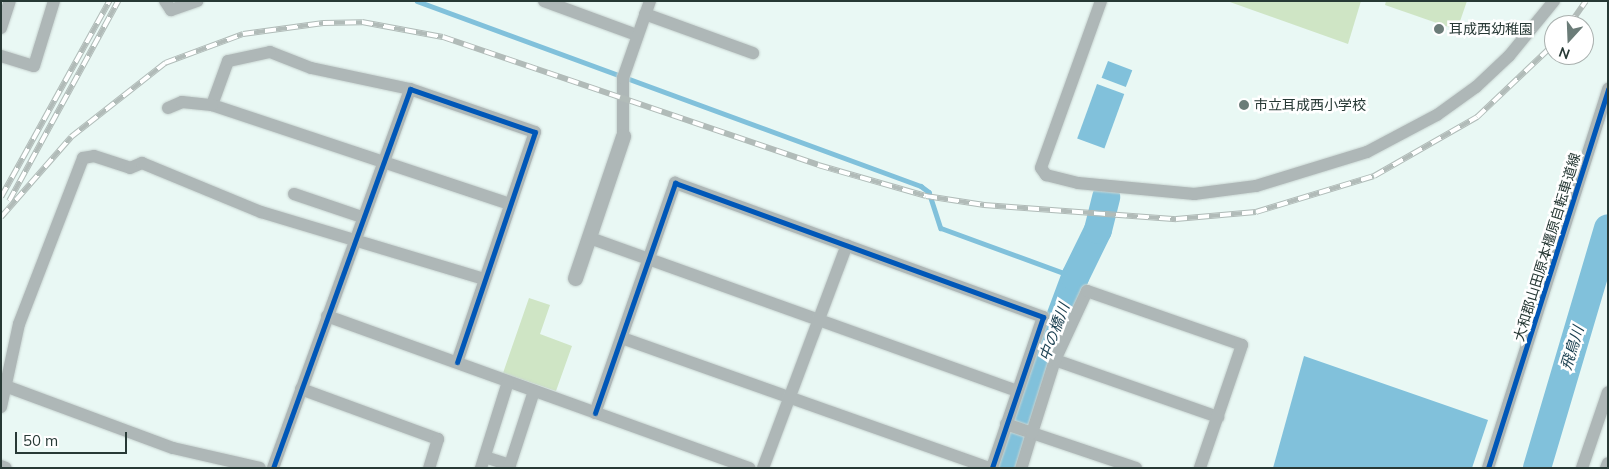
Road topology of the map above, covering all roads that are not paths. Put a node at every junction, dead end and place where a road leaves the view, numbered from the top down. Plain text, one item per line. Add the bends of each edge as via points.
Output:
1 (10, 1) edge
2 (54, 1) edge
3 (165, 1) edge
4 (196, 1) edge
5 (650, 1) edge
6 (1101, 1) edge
7 (1554, 1) edge
8 (551, 2) edge
9 (645, 14) junction
10 (1, 28) edge
11 (637, 36) junction
12 (752, 53) dead end
13 (1, 56) edge
14 (410, 88) junction
15 (1608, 89) edge
16 (212, 105) junction
17 (168, 108) dead end
18 (623, 136) joint
19 (382, 163) junction
20 (294, 194) dead end
21 (509, 204) junction
22 (362, 217) junction
23 (355, 237) junction
24 (590, 238) junction
25 (847, 245) junction
26 (648, 261) junction
27 (575, 278) dead end
28 (484, 279) junction
29 (327, 316) junction
30 (819, 320) junction
31 (622, 338) junction
32 (1055, 360) junction
33 (458, 362) junction
34 (508, 382) junction
35 (8, 387) junction
36 (301, 389) junction
37 (534, 391) junction
38 (1017, 391) junction
39 (1608, 392) edge
40 (790, 395) junction
41 (1, 406) edge
42 (595, 413) junction
43 (1218, 417) junction
44 (1009, 425) junction
45 (1028, 432) junction
46 (483, 462) edge
47 (1608, 463) edge
48 (1, 466) edge
49 (509, 466) edge
50 (275, 467) edge
51 (6, 468) edge
52 (260, 468) edge
53 (429, 468) edge
54 (750, 468) edge
55 (763, 468) edge
56 (992, 468) edge
57 (1021, 468) edge
58 (1136, 468) edge
59 (1200, 468) edge
60 (1488, 468) edge
61 (1582, 468) edge
62 (1606, 468) edge

1 - 10 street
2 - 13 street via 34,66
3 - 4 street via 171,10
5 - 9 street
6 - 7 street via 1042,168 1046,175 1078,183 1194,194 1264,184 1367,152 1437,114 1476,87 1509,56
8 - 11 street
9 - 11 street
9 - 12 street
11 - 18 street via 624,78
14 - 16 street via 311,68 270,52 228,61
14 - 19 street
14 - 21 street via 535,132
15 - 60 street, 大和郡山田原本橿原自転車道線
16 - 17 street via 182,102
16 - 19 street
18 - 24 street
19 - 21 street
19 - 22 street
20 - 22 street
21 - 28 street
22 - 23 street
23 - 28 street
23 - 29 street
23 - 35 street via 261,212 142,162 130,168 94,156 83,158 19,324
24 - 26 street
24 - 27 street
25 - 26 street via 675,183
25 - 30 street
25 - 38 street via 1043,316
26 - 30 street
26 - 31 street
28 - 33 street
29 - 33 street
29 - 36 street
30 - 38 street
30 - 40 street
31 - 40 street
31 - 42 street
32 - 43 street
32 - 43 street via 1087,291 1228,337 1242,345
32 - 45 street
33 - 34 street
34 - 37 street
34 - 46 street
35 - 41 street
35 - 52 street via 173,448
36 - 50 street
36 - 53 street via 438,439
37 - 42 street
37 - 49 street
38 - 44 street
39 - 61 street
40 - 55 street
40 - 56 street
42 - 54 street
43 - 59 street
44 - 45 street
44 - 56 street
45 - 57 street
45 - 58 street
46 - 49 street
47 - 62 street
48 - 51 street

